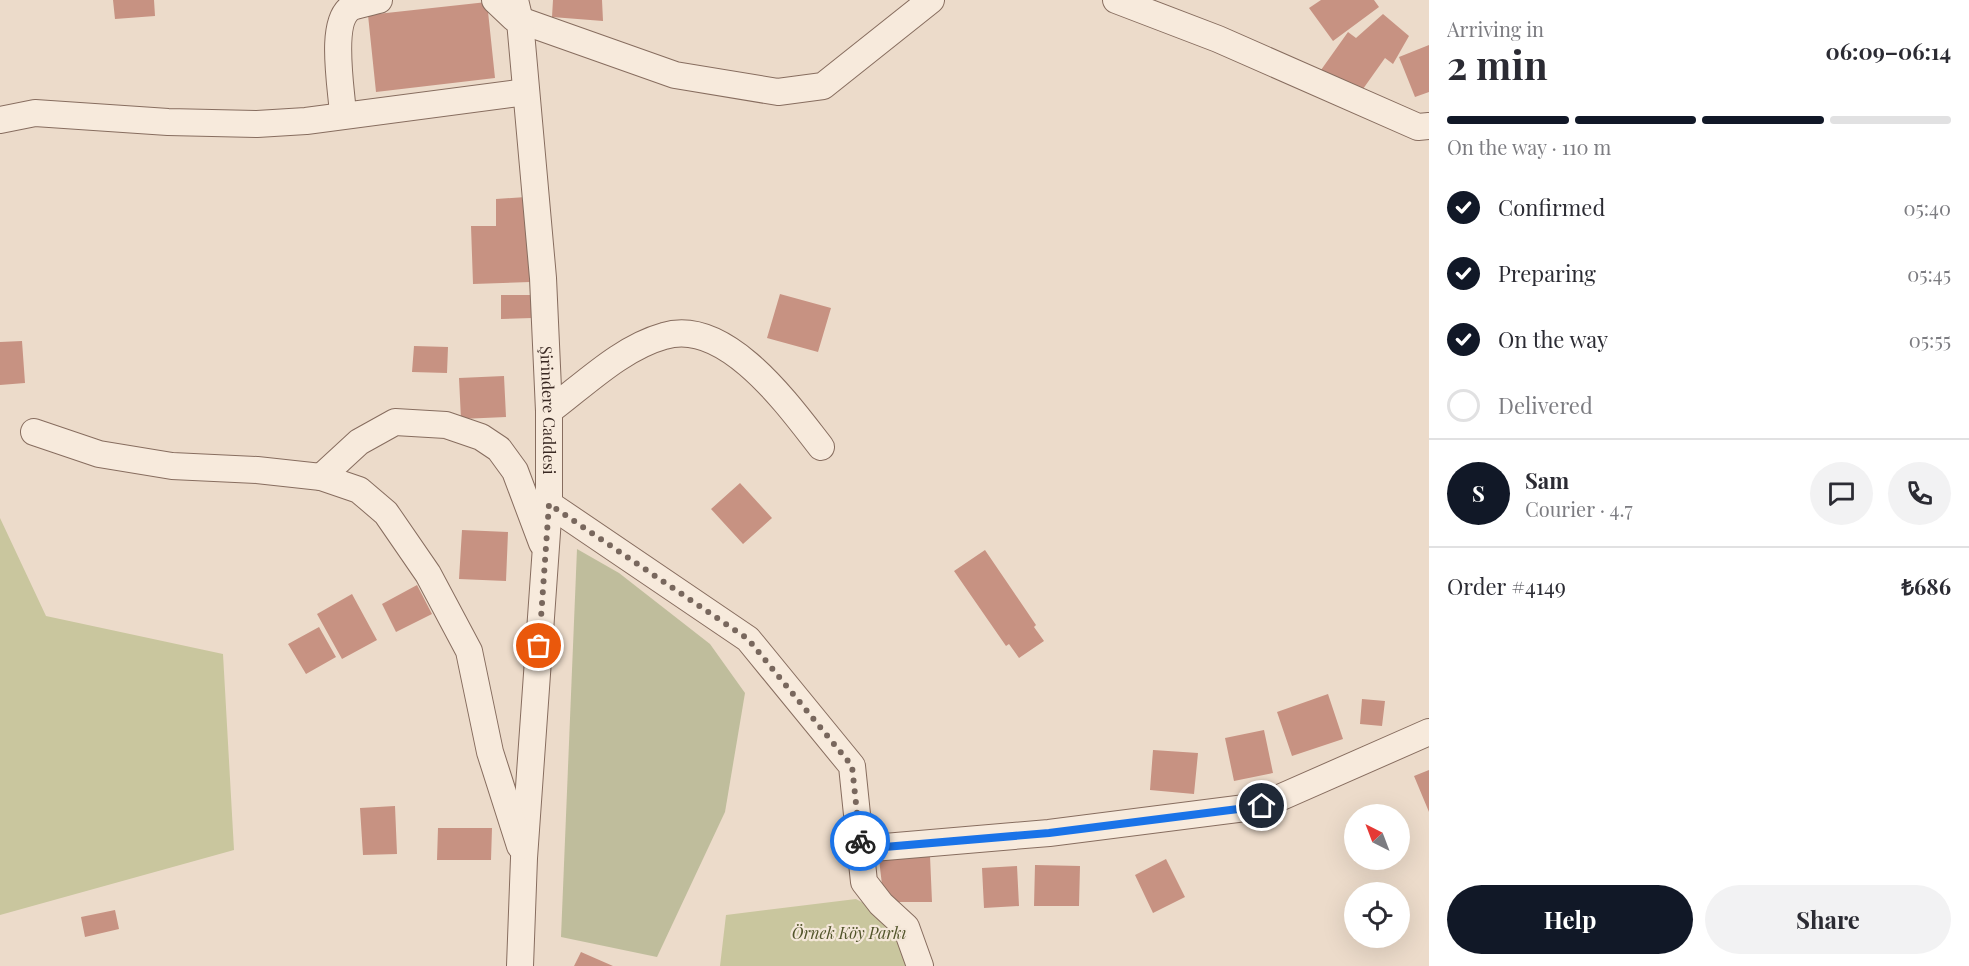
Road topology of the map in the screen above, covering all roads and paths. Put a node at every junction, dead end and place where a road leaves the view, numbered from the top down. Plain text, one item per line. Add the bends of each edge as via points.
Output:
1 (380, 0) edge
2 (495, 0) edge
3 (931, 0) edge
4 (1116, 0) edge
5 (518, 10) edge
6 (526, 92) junction
7 (343, 115) junction
8 (0, 120) edge
9 (1429, 126) edge
10 (549, 411) junction
11 (34, 432) dead end
12 (821, 447) dead end
13 (321, 477) junction
14 (549, 504) junction
15 (546, 552) junction
16 (1429, 732) edge
17 (861, 849) junction
18 (524, 858) junction
19 (520, 966) edge
20 (920, 966) edge

1 - 7 street via 352,8 338,28
2 - 5 street via 508,15
3 - 5 street via 823,86 778,92 675,75
4 - 9 street via 1218,39 1418,127
5 - 6 street, Şirindere Caddesi
6 - 7 street
6 - 10 street, Şirindere Caddesi via 543,278
7 - 8 street via 257,124 35,112
10 - 12 street via 627,353 666,335 690,335 716,343 744,360 776,389
10 - 14 street, Şirindere Caddesi
11 - 13 street via 99,454 172,466
13 - 15 street via 359,442 395,422 446,425 481,437 499,449 515,471
13 - 18 street via 360,490 387,513 428,574 464,641 490,752
14 - 15 street, Şirindere Caddesi
14 - 17 street via 748,639 852,766
15 - 18 street, Şirindere Caddesi
16 - 17 street via 1262,806 1049,833
17 - 20 street via 864,882 906,927
18 - 19 street, Şirindere Caddesi

